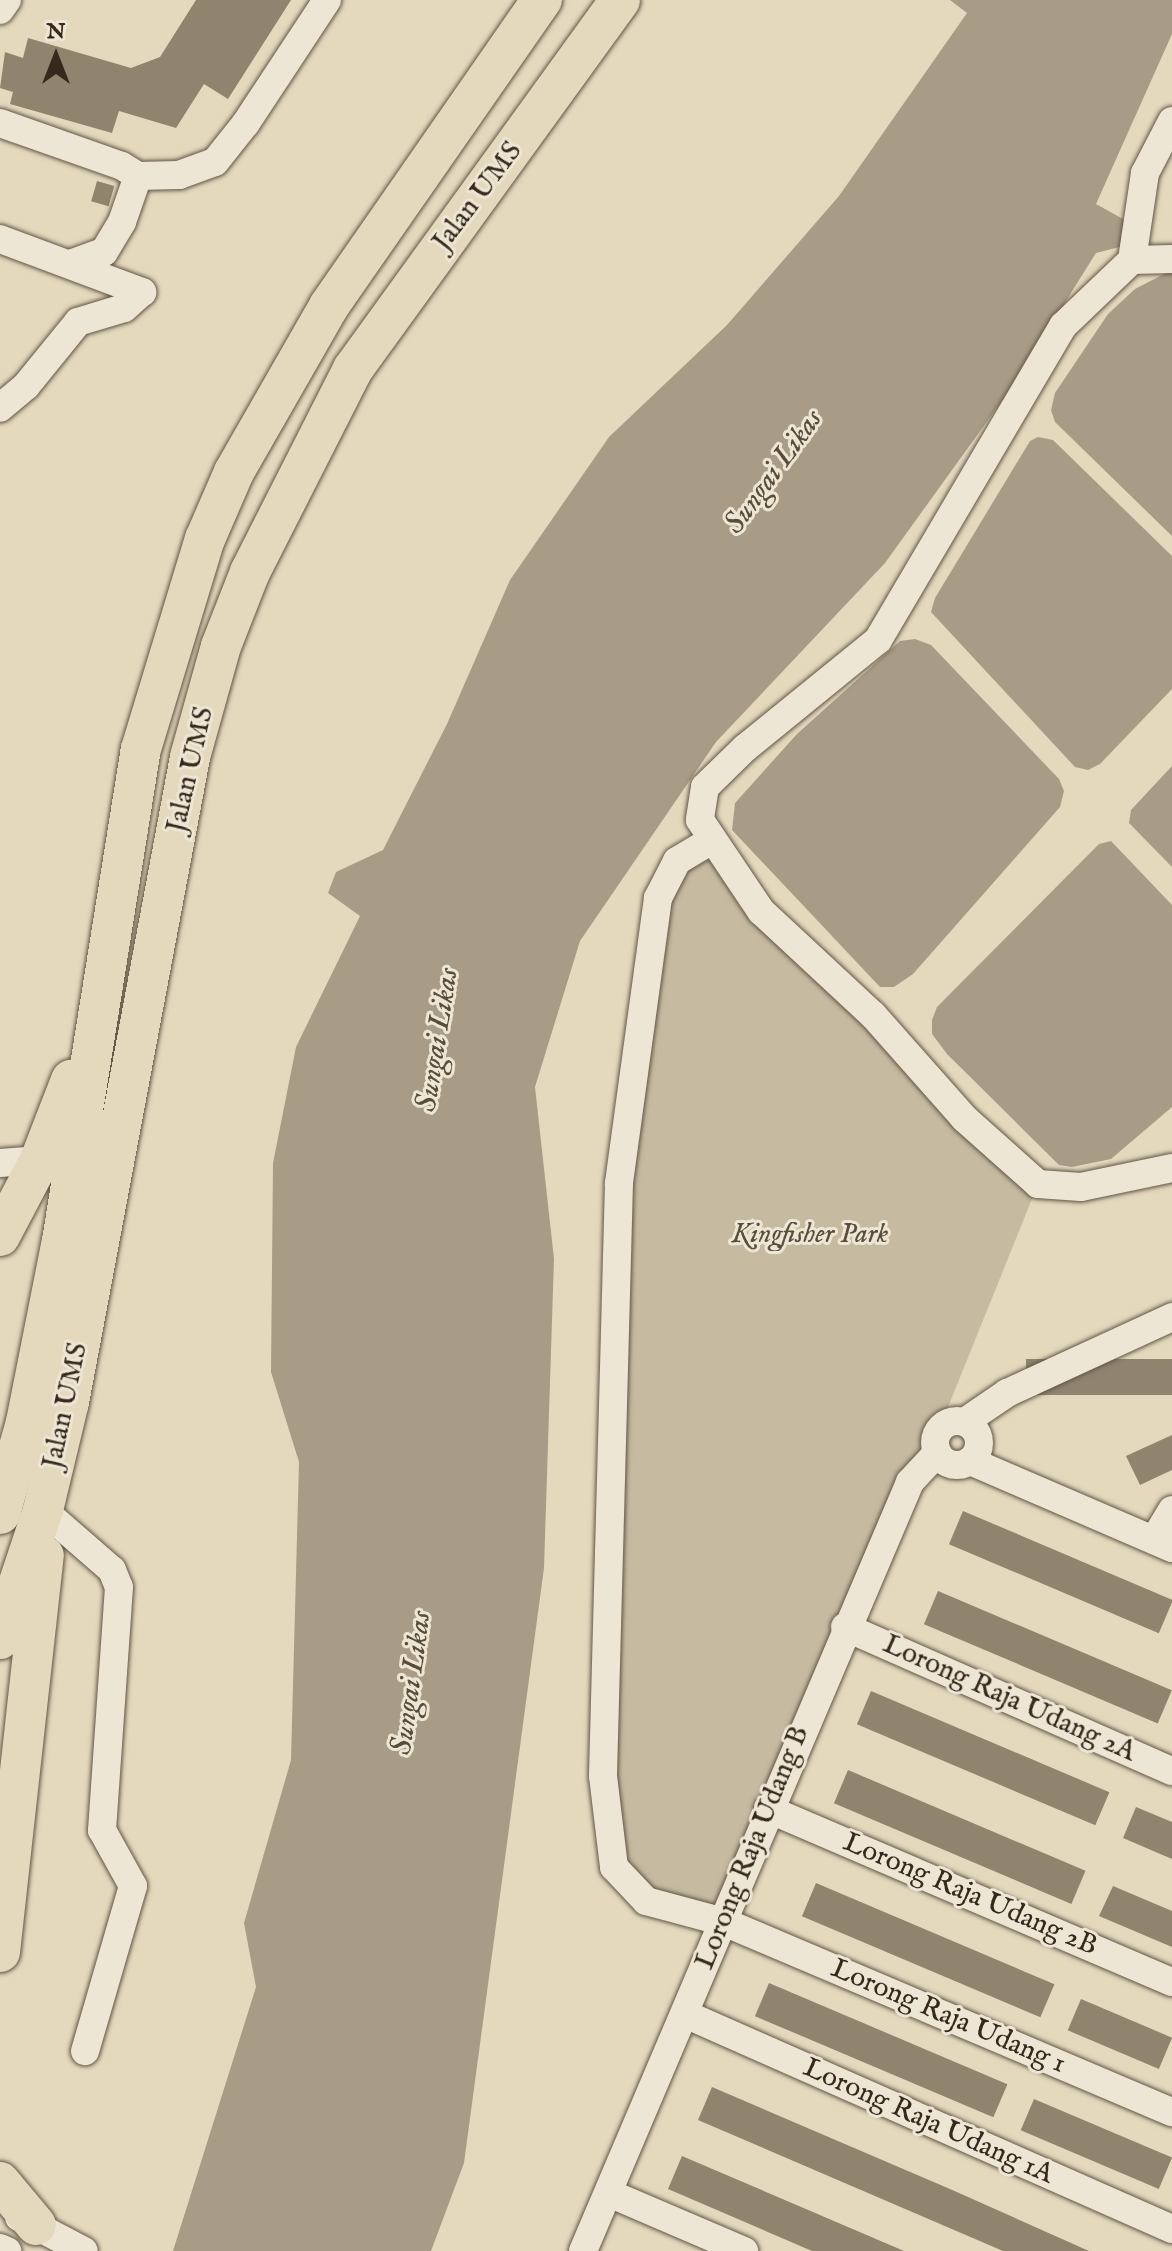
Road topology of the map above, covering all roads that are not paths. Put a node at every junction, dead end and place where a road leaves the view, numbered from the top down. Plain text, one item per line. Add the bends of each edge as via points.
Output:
1 (7, 0) edge
2 (327, 0) edge
3 (542, 0) edge
4 (620, 0) edge
5 (0, 10) edge
6 (1172, 121) edge
7 (0, 123) edge
8 (138, 176) junction
9 (0, 239) edge
10 (1172, 259) edge
11 (1132, 260) junction
12 (73, 263) junction
13 (0, 408) edge
14 (712, 840) junction
15 (99, 1002) junction
16 (40, 1160) junction
17 (0, 1163) edge
18 (1172, 1168) edge
19 (0, 1236) edge
20 (1172, 1317) edge
21 (966, 1421) junction
22 (937, 1453) junction
23 (970, 1461) junction
24 (1172, 1510) edge
25 (0, 1514) edge
26 (41, 1519) junction
27 (1163, 1544) edge
28 (845, 1627) junction
29 (0, 1639) edge
30 (1172, 1771) edge
31 (768, 1809) junction
32 (724, 1922) junction
33 (0, 1952) edge
34 (1172, 1982) edge
35 (685, 2014) junction
36 (85, 2051) dead end
37 (1172, 2112) edge
38 (0, 2182) edge
39 (611, 2194) junction
40 (0, 2209) edge
41 (1172, 2229) edge
42 (21, 2238) edge
43 (0, 2248) edge
44 (84, 2251) edge
45 (583, 2251) edge
46 (744, 2251) edge

1 - 5 street
2 - 8 street via 215,162 179,175
3 - 15 highway, Jalan UMS via 350,274 234,472 205,539 141,749
4 - 26 highway, Jalan UMS via 353,369 245,584 190,757 69,1402
6 - 11 street via 1145,173
7 - 8 street
8 - 12 street via 122,222 104,252
9 - 12 street
10 - 11 street
11 - 14 street via 1063,326 878,640 705,787 700,820
12 - 13 street via 142,292 124,308 78,322 26,386
14 - 18 street via 761,911 873,1015 964,1118 1038,1184 1081,1187
14 - 32 street, Lorong Raja Udang 1 via 677,861 658,898 619,1183 603,1776 614,1867 646,1901
15 - 16 highway
15 - 25 highway, Jalan UMS via 62,1241 26,1422
16 - 17 street
16 - 19 highway
20 - 21 street via 1007,1393
21 - 22 street via 952,1420 940,1427 934,1440
21 - 23 street via 978,1432 980,1448
22 - 23 street via 946,1463
22 - 28 street, Lorong Raja Udang B via 910,1482
23 - 27 street
24 - 27 street
26 - 29 highway, Jalan UMS
26 - 33 highway via 44,1578
26 - 36 street via 112,1570 119,1587 102,1830 133,1886
28 - 30 street, Lorong Raja Udang 2A
28 - 31 street, Lorong Raja Udang B
31 - 32 street, Lorong Raja Udang B
31 - 34 street, Lorong Raja Udang 2B
32 - 35 street, Lorong Raja Udang B
32 - 37 street, Lorong Raja Udang 1
35 - 39 street, Lorong Raja Udang B
35 - 41 street, Lorong Raja Udang 1A
38 - 42 highway
39 - 45 street, Lorong Raja Udang B
39 - 46 street
40 - 42 street
42 - 43 street
42 - 44 street

